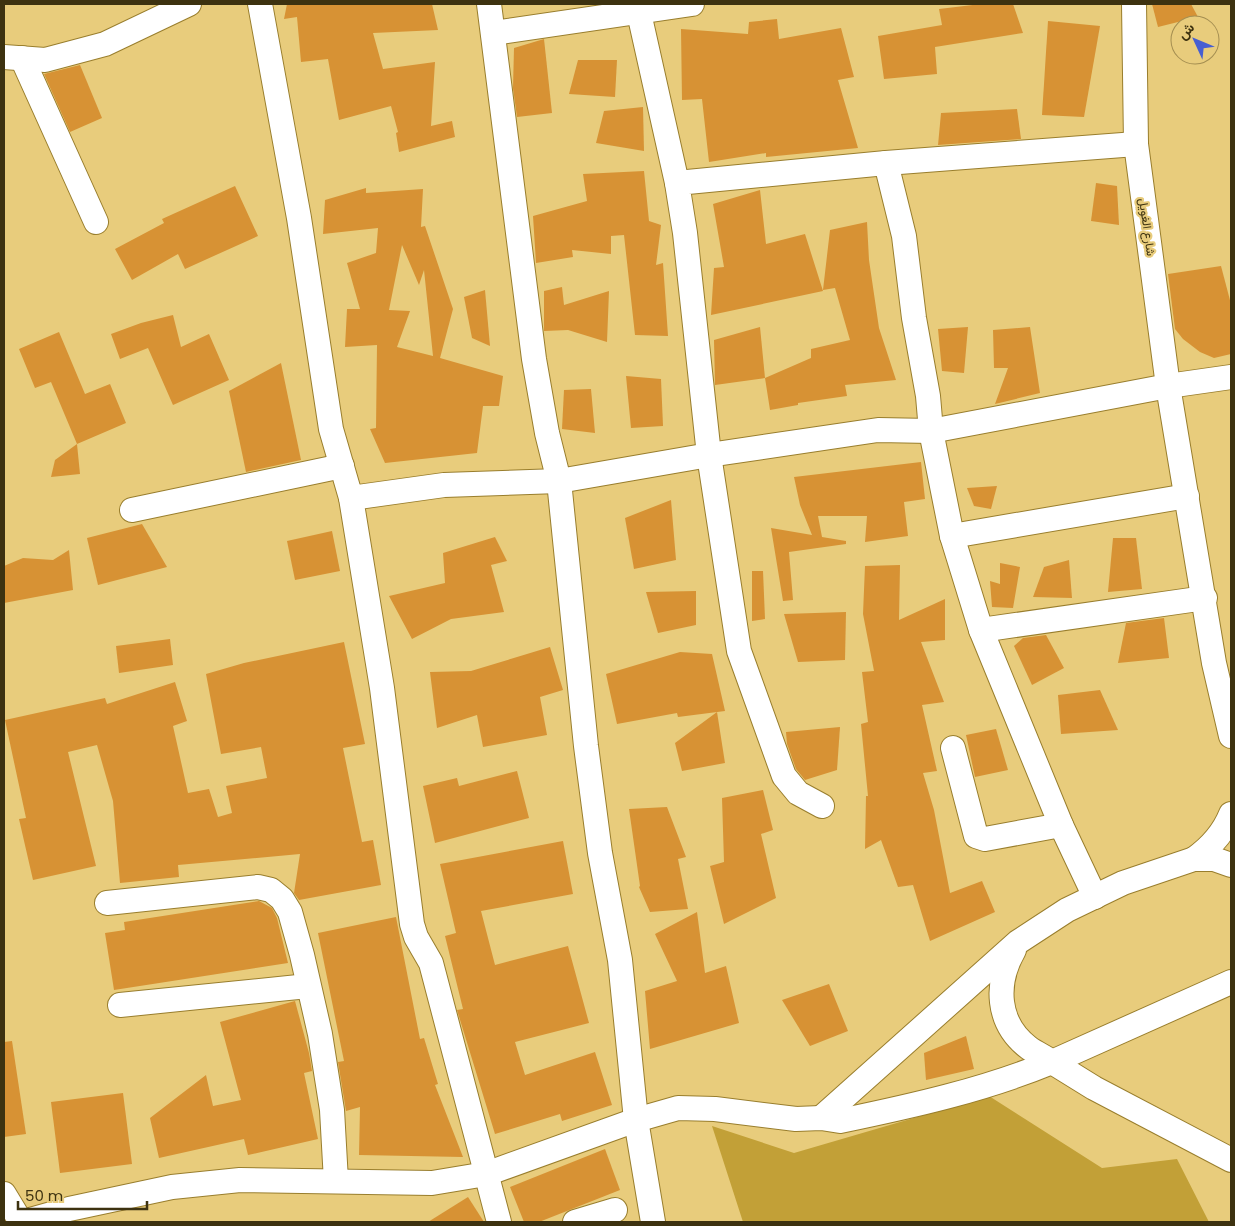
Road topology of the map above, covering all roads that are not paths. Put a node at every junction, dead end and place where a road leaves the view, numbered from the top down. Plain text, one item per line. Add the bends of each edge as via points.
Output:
1 (189, 4) edge
2 (260, 4) edge
3 (489, 4) edge
4 (692, 4) edge
5 (1134, 4) edge
6 (638, 8) edge
7 (493, 33) junction
8 (13, 58) edge
9 (1136, 144) junction
10 (886, 163) junction
11 (677, 183) junction
12 (96, 222) dead end
13 (1231, 377) edge
14 (1168, 386) junction
15 (931, 431) junction
16 (709, 455) junction
17 (342, 466) junction
18 (558, 481) junction
19 (1187, 496) junction
20 (351, 498) junction
21 (132, 510) dead end
22 (952, 536) junction
23 (1205, 598) junction
24 (981, 630) junction
25 (1223, 662) edge
26 (1231, 736) edge
27 (953, 748) dead end
28 (822, 806) dead end
29 (1231, 814) edge
30 (1061, 825) junction
31 (1231, 842) edge
32 (1200, 855) junction
33 (1231, 865) edge
34 (1095, 896) junction
35 (107, 903) dead end
36 (1018, 942) junction
37 (1231, 982) edge
38 (308, 986) junction
39 (120, 1005) dead end
40 (1052, 1062) junction
41 (821, 1118) junction
42 (636, 1120) junction
43 (1231, 1160) edge
44 (486, 1174) junction
45 (336, 1181) junction
46 (4, 1194) edge
47 (614, 1210) dead end
48 (22, 1222) edge
49 (498, 1222) edge
50 (575, 1222) edge
51 (653, 1222) edge

1 - 8 street via 105,44 45,60
2 - 17 street via 300,218 331,429
3 - 7 street
4 - 6 street
5 - 9 street, شارع الغويل
6 - 7 street
6 - 11 street
7 - 18 street via 534,358
8 - 12 street
9 - 10 street
9 - 14 street, شارع الغويل
10 - 11 street
10 - 15 street via 904,236
11 - 16 street
13 - 14 street
14 - 15 street
14 - 19 street, شارع الغويل
15 - 16 street via 878,430
15 - 22 street
16 - 18 street
16 - 28 street via 739,651 784,776 798,793
17 - 20 street
17 - 21 street
18 - 20 street via 444,485
18 - 42 street via 586,746 600,853 620,960
19 - 22 street
19 - 23 street, شارع الغويل
20 - 44 street via 382,688 412,924 431,963
22 - 24 street
23 - 24 street
23 - 25 street, شارع الغويل
24 - 30 street
25 - 26 street, شارع الغويل
27 - 30 street via 976,836 985,838
29 - 32 street via 1224,830
30 - 34 street
31 - 32 street
32 - 33 street
32 - 34 street
34 - 36 street
35 - 38 street via 258,887 271,890 290,912
36 - 40 street via 1001,980 1003,1008 1009,1024 1028,1048
36 - 41 street
37 - 40 street
38 - 39 street
38 - 45 street via 320,1034 332,1110
40 - 41 street via 1008,1079 903,1108 840,1121
40 - 43 street via 1094,1088
41 - 42 street via 796,1119 678,1108
42 - 44 street
42 - 51 street
44 - 45 street via 432,1183
44 - 49 street
45 - 48 street via 240,1180 172,1187
46 - 48 street
47 - 50 street

